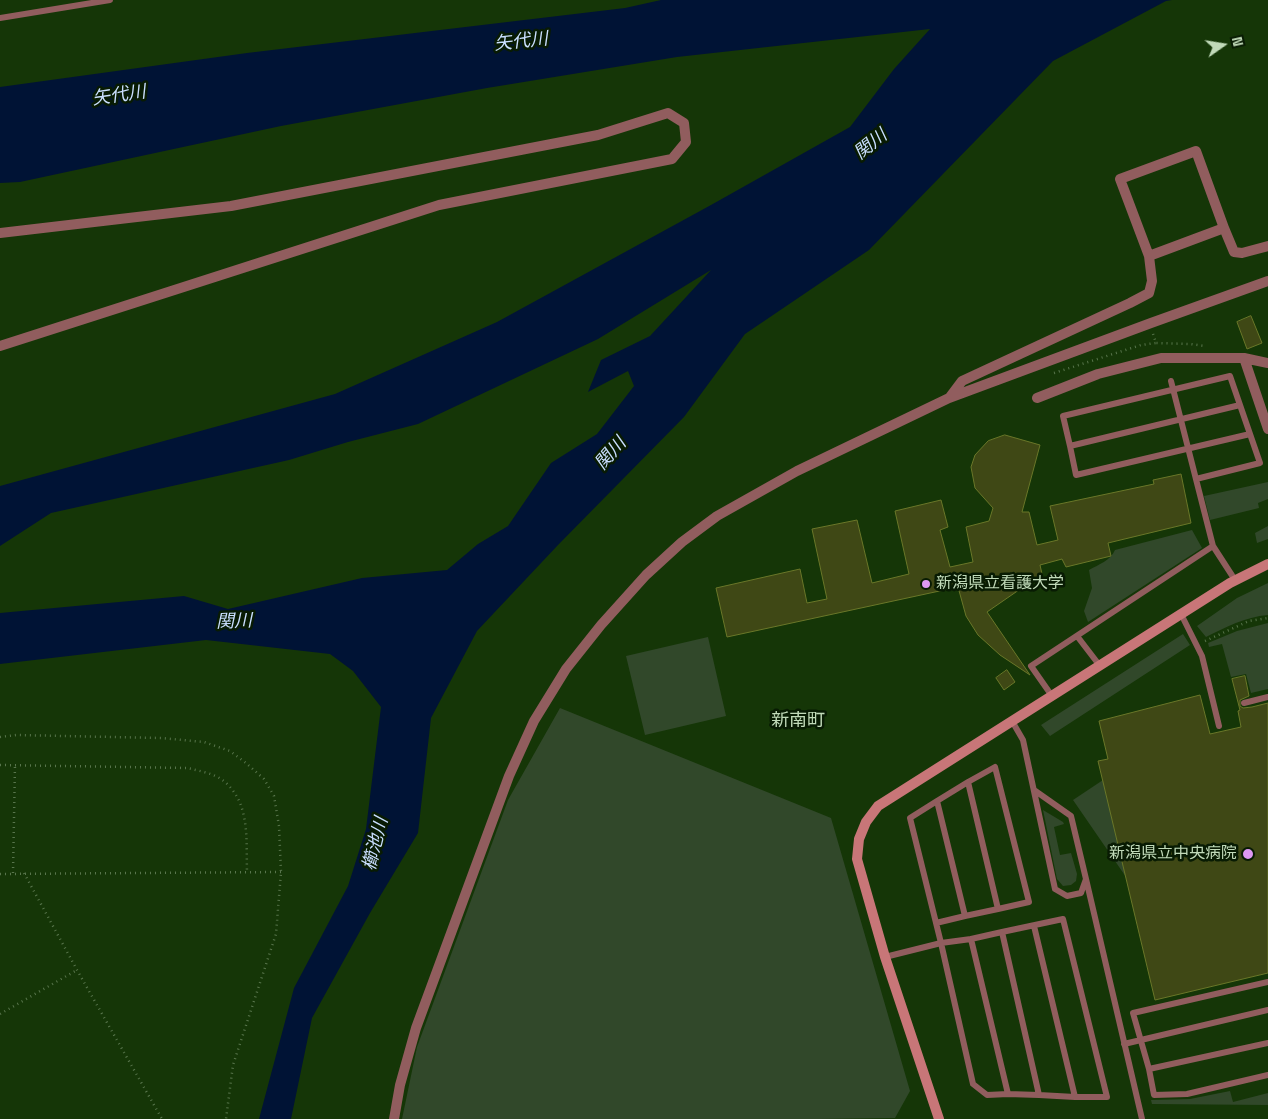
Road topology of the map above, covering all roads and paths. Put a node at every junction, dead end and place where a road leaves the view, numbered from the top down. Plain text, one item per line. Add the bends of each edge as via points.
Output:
1 (110, 0) edge
2 (0, 18) edge
3 (1224, 228) junction
4 (0, 233) edge
5 (1268, 246) edge
6 (1149, 256) junction
7 (1268, 282) edge
8 (1151, 323) junction
9 (0, 346) edge
10 (1212, 358) junction
11 (1244, 358) junction
12 (1268, 363) edge
13 (1171, 381) dead end
14 (1173, 389) junction
15 (949, 398) junction
16 (1037, 398) dead end
17 (1240, 405) junction
18 (1180, 418) junction
19 (1268, 429) edge
20 (1250, 434) junction
21 (1070, 446) junction
22 (1188, 448) junction
23 (1196, 479) junction
24 (1212, 546) junction
25 (1268, 564) edge
26 (1235, 580) junction
27 (1182, 614) junction
28 (1268, 618) edge
29 (1078, 636) junction
30 (1197, 645) junction
31 (1100, 666) junction
32 (1052, 696) junction
33 (1268, 697) edge
34 (1244, 703) dead end
35 (1012, 721) junction
36 (1219, 726) dead end
37 (0, 737) edge
38 (15, 764) junction
39 (0, 765) edge
40 (968, 782) junction
41 (1034, 790) junction
42 (937, 801) junction
43 (247, 872) junction
44 (281, 872) junction
45 (13, 873) junction
46 (24, 873) junction
47 (0, 874) edge
48 (1086, 879) junction
49 (998, 910) junction
50 (965, 916) junction
51 (936, 923) junction
52 (1034, 926) junction
53 (1002, 932) junction
54 (971, 939) junction
55 (941, 943) junction
56 (885, 957) junction
57 (77, 970) junction
58 (1268, 982) edge
59 (1268, 1010) edge
60 (0, 1014) edge
61 (1141, 1040) junction
62 (1268, 1043) edge
63 (1124, 1044) junction
64 (1149, 1069) junction
65 (1268, 1075) edge
66 (1008, 1094) junction
67 (1039, 1095) junction
68 (1075, 1097) junction
69 (162, 1119) edge
70 (226, 1119) edge
71 (394, 1119) edge
72 (939, 1119) edge
73 (1142, 1119) edge

1 - 2 lane
3 - 5 street via 1234,252
3 - 6 street
3 - 6 street via 1196,151 1128,176 1120,179
4 - 9 street via 231,206 598,135 668,114 684,123 686,142 672,159 439,205
6 - 15 street via 1152,281 1149,293 962,381
7 - 8 street
8 - 10 path via 1156,343 1203,345
8 - 15 street
10 - 11 street
10 - 16 street via 1161,358 1098,374
11 - 12 street
11 - 19 street
13 - 14 lane
14 - 17 lane via 1230,376
14 - 18 lane
14 - 21 lane via 1064,416
15 - 71 street via 797,471 717,516 646,575 566,669 534,721 509,776 416,1028
17 - 18 lane
17 - 20 lane
18 - 21 lane
18 - 22 lane
20 - 22 lane
20 - 23 lane via 1260,463
21 - 22 lane via 1076,475
22 - 23 lane
23 - 24 lane
24 - 26 lane
24 - 29 lane
25 - 26 street
26 - 27 street
27 - 30 lane
27 - 31 street
28 - 30 path via 1249,621
29 - 31 lane
29 - 32 lane via 1031,666
30 - 36 lane
31 - 32 street
32 - 35 street
33 - 34 lane
35 - 41 lane via 1023,740
35 - 56 street via 878,806 866,822 859,839 857,859
37 - 44 path via 161,738 204,742 230,751 264,779 274,796 280,826
38 - 39 path
38 - 43 path via 188,768 206,772 221,779 242,806
38 - 45 path
40 - 42 lane
40 - 49 lane
40 - 49 lane via 995,767 1029,902
41 - 48 lane via 1070,816
41 - 48 lane via 1055,889 1067,896 1081,893
42 - 50 lane
42 - 51 lane via 910,818
43 - 44 path
43 - 46 path
44 - 70 path via 276,934 234,1065
45 - 46 path
45 - 47 path
46 - 57 path
48 - 63 lane
49 - 50 lane
50 - 51 lane
51 - 55 lane
52 - 53 lane
52 - 68 lane
52 - 68 lane via 1064,919 1106,1097
53 - 54 lane
53 - 67 lane
54 - 55 lane
54 - 66 lane
55 - 56 lane
55 - 66 lane via 973,1084 988,1095
56 - 72 street
57 - 60 path
57 - 69 path
58 - 61 lane via 1134,1013
59 - 61 lane
61 - 63 lane
61 - 64 lane
62 - 64 lane
63 - 73 lane
64 - 65 lane via 1154,1095 1187,1094
66 - 67 lane
67 - 68 lane

